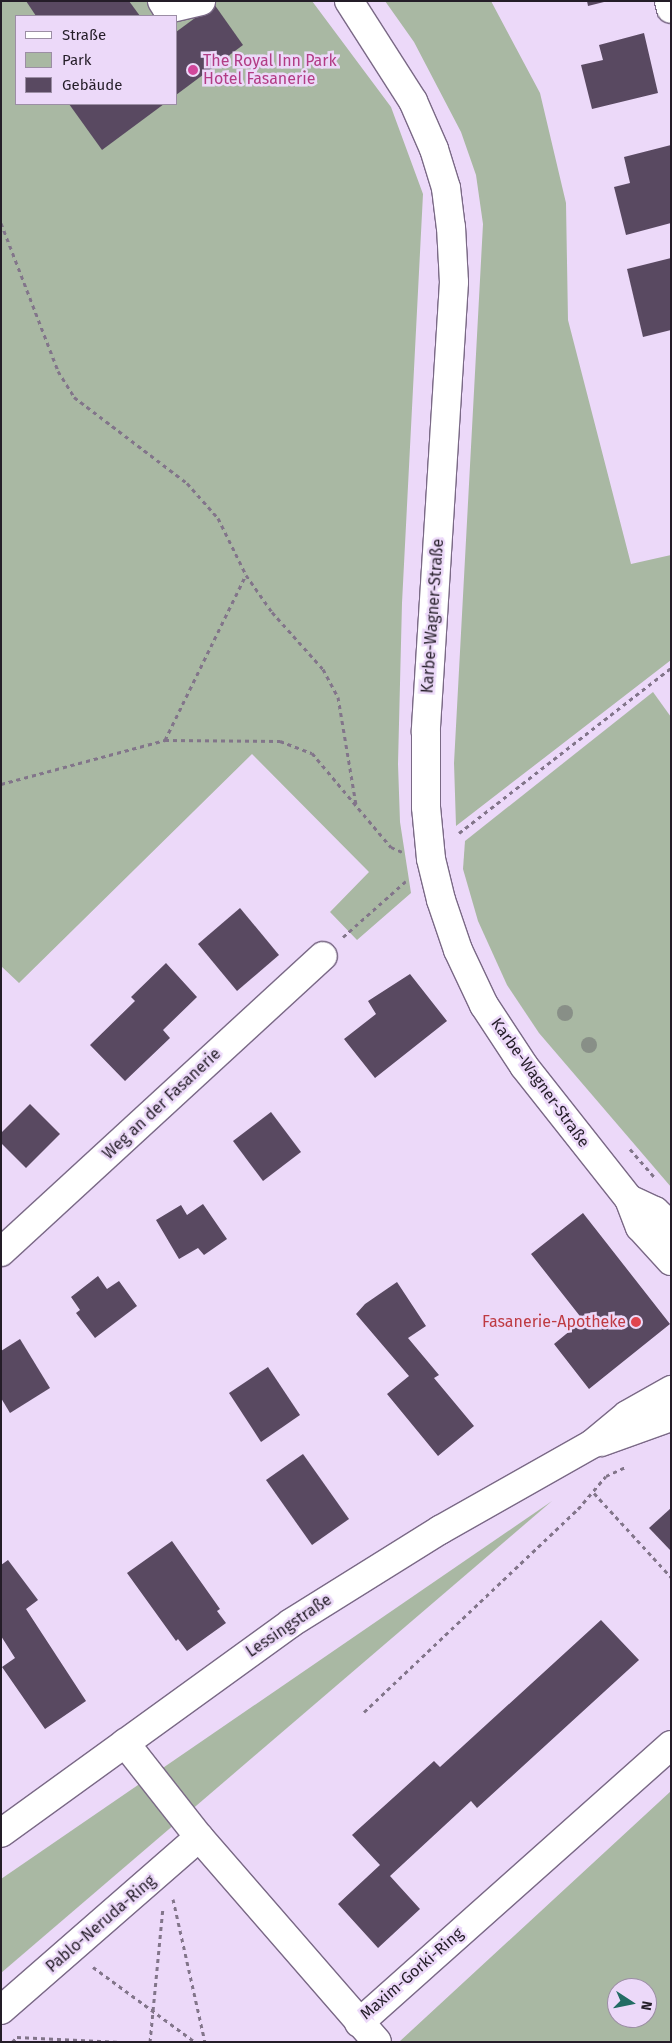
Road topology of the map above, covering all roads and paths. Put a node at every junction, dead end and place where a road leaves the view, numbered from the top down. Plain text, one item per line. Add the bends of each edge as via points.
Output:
1 (162, 1) edge
2 (200, 1) edge
3 (349, 1) edge
4 (669, 1) edge
5 (671, 9) edge
6 (1, 223) edge
7 (246, 575) junction
8 (671, 668) edge
9 (165, 740) junction
10 (1, 784) edge
11 (356, 805) junction
12 (458, 834) dead end
13 (410, 851) dead end
14 (406, 881) dead end
15 (322, 956) joint
16 (624, 1143) dead end
17 (661, 1184) dead end
18 (629, 1199) junction
19 (671, 1226) edge
20 (1, 1252) edge
21 (671, 1261) edge
22 (671, 1390) edge
23 (671, 1417) edge
24 (592, 1444) junction
25 (606, 1476) dead end
26 (594, 1493) junction
27 (671, 1577) edge
28 (364, 1712) dead end
29 (125, 1743) junction
30 (671, 1746) edge
31 (1, 1833) edge
32 (199, 1837) junction
33 (166, 1867) junction
34 (72, 1949) junction
35 (1, 2010) edge
36 (153, 2010) junction
37 (368, 2032) edge
38 (12, 2042) edge
39 (120, 2042) edge
40 (150, 2042) edge
41 (195, 2042) edge
42 (205, 2042) edge

1 - 2 street via 167,9
3 - 18 street, Karbe-Wagner-Straße via 413,101 434,149 446,188 452,227 454,282 426,732 430,859 458,950 484,1005 524,1066
4 - 5 street
6 - 7 path via 58,371 74,397 187,483 218,518
7 - 9 path
7 - 11 path via 272,612 323,669 338,697
8 - 12 path
9 - 10 path
9 - 11 path via 280,741 312,753
11 - 13 path via 391,847 400,852
14 - 15 path
15 - 20 street, Weg an der Fasanerie
16 - 17 path
18 - 19 street, Karbe-Wagner-Straße via 655,1211
18 - 21 street, Karbe-Wagner-Straße via 640,1227
22 - 24 street, Lessingstraße via 627,1414
23 - 24 street, Lessingstraße
24 - 29 street, Lessingstraße via 440,1530 291,1622
25 - 26 path
26 - 27 path
26 - 28 path
29 - 31 street, Lessingstraße
29 - 32 street, Maxim-Gorki-Ring
30 - 37 street, Maxim-Gorki-Ring
32 - 33 street, Pablo-Neruda-Ring
32 - 37 street, Maxim-Gorki-Ring
33 - 34 street, Pablo-Neruda-Ring
33 - 36 path
33 - 42 path
34 - 35 street, Pablo-Neruda-Ring
34 - 36 path
36 - 40 path
36 - 41 path
38 - 39 path via 17,2037

